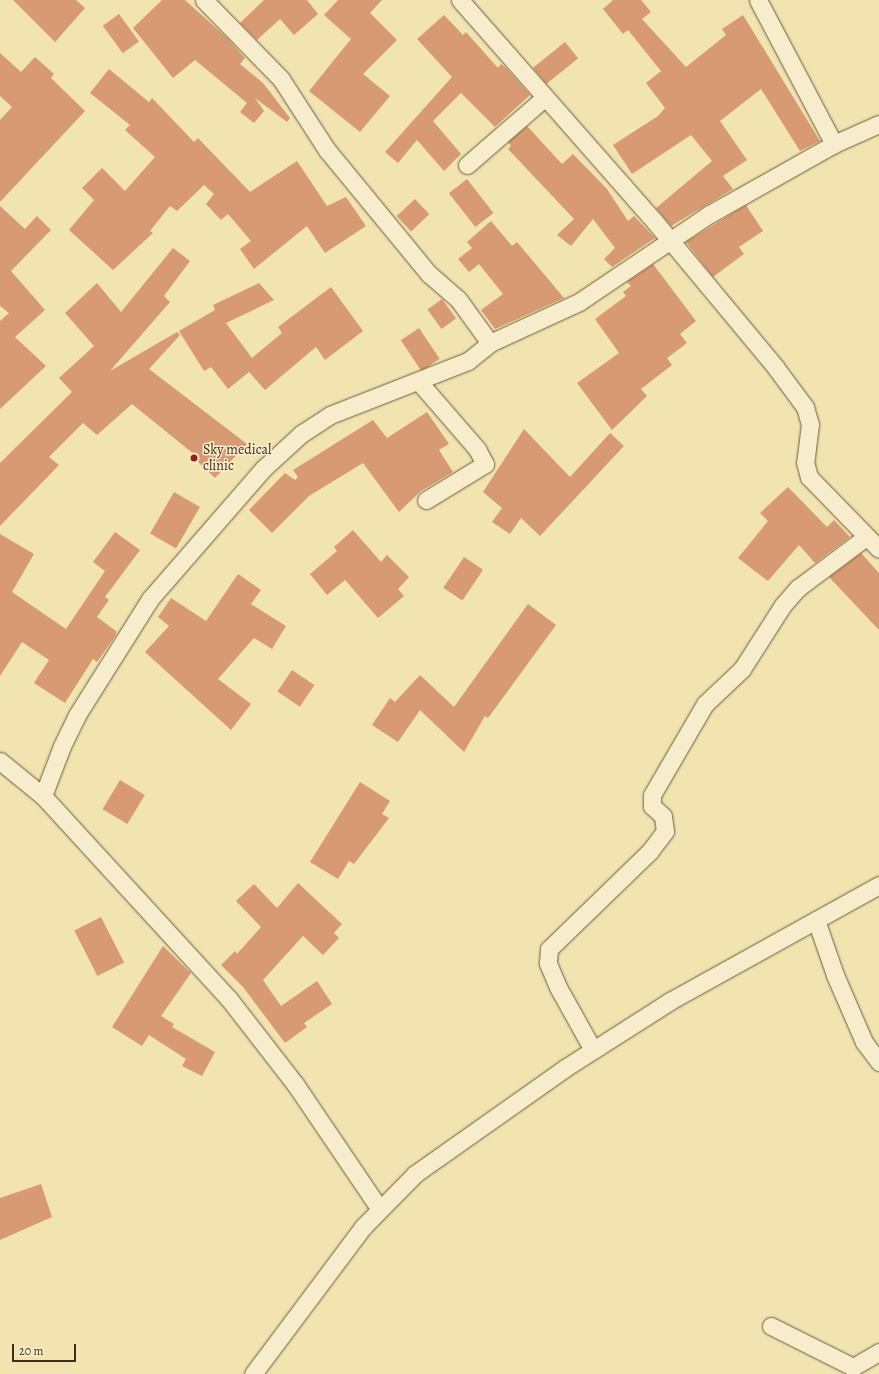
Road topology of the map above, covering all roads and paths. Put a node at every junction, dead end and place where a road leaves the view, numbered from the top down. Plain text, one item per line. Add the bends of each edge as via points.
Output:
1 (204, 0) edge
2 (460, 0) edge
3 (758, 0) edge
4 (544, 98) junction
5 (879, 124) edge
6 (834, 144) junction
7 (467, 165) dead end
8 (669, 241) junction
9 (490, 343) junction
10 (420, 382) junction
11 (426, 500) dead end
12 (866, 537) junction
13 (879, 549) edge
14 (0, 761) edge
15 (43, 796) junction
16 (879, 885) edge
17 (816, 920) junction
18 (593, 1050) junction
19 (879, 1062) edge
20 (379, 1208) junction
21 (770, 1326) dead end
22 (879, 1352) edge
23 (253, 1374) edge

1 - 9 street via 281,79 327,150 429,274 458,299
2 - 4 street
3 - 6 street
4 - 7 street
4 - 8 street
5 - 6 street
6 - 8 street
8 - 9 street via 579,302
8 - 12 street via 805,407 810,424 806,470 816,485
9 - 10 street via 468,361
10 - 11 street via 477,449 485,464
10 - 15 street via 330,415 301,434 264,468 150,599 77,714
12 - 13 street
12 - 18 street via 798,588 783,605 742,670 705,704 652,795 652,806 663,816 665,831 650,851 550,949 548,963 558,987
14 - 15 street
15 - 20 street via 229,999 304,1096
16 - 17 street
17 - 18 street via 670,1001
17 - 19 street via 835,975 864,1042
18 - 20 street via 470,1133 415,1174
20 - 23 street
21 - 22 street via 853,1367

